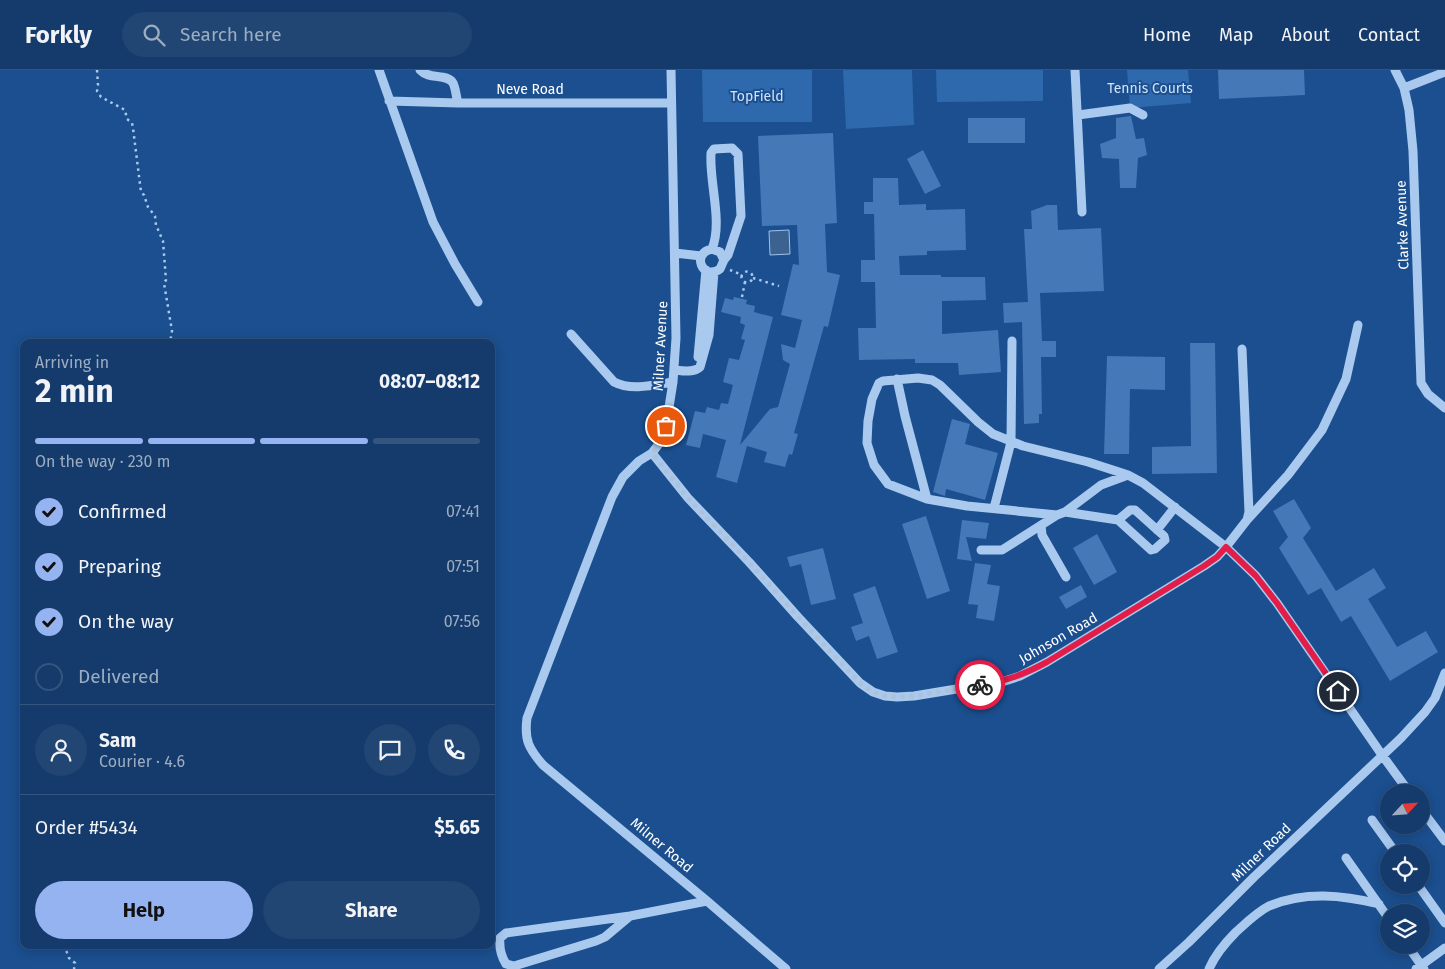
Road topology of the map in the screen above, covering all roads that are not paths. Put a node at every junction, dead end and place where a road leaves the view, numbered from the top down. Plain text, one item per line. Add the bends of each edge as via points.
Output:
1 (379, 70) edge
2 (420, 70) edge
3 (671, 70) edge
4 (1075, 70) edge
5 (1395, 70) edge
6 (1445, 72) edge
7 (1404, 88) junction
8 (389, 101) junction
9 (458, 103) junction
10 (671, 103) junction
11 (1143, 114) dead end
12 (1078, 115) junction
13 (1082, 212) dead end
14 (712, 249) junction
15 (675, 253) junction
16 (701, 256) junction
17 (724, 260) junction
18 (710, 271) junction
19 (478, 302) dead end
20 (1358, 325) dead end
21 (571, 334) dead end
22 (1012, 341) dead end
23 (1242, 349) dead end
24 (675, 370) junction
25 (898, 379) junction
26 (674, 382) junction
27 (1445, 408) edge
28 (1011, 442) junction
29 (652, 453) junction
30 (1128, 475) junction
31 (927, 499) junction
32 (1175, 507) junction
33 (994, 508) junction
34 (1061, 513) junction
35 (1118, 520) junction
36 (1247, 520) junction
37 (1041, 525) junction
38 (1157, 530) junction
39 (1226, 547) junction
40 (981, 550) dead end
41 (1066, 578) dead end
42 (1445, 673) edge
43 (526, 737) joint
44 (1382, 756) junction
45 (1403, 784) edge
46 (1372, 820) dead end
47 (1430, 821) edge
48 (1445, 841) edge
49 (1389, 844) edge
50 (1346, 858) dead end
51 (1424, 894) edge
52 (707, 901) junction
53 (1379, 904) joint
54 (630, 916) junction
55 (1445, 923) edge
56 (1445, 948) edge
57 (1412, 954) edge
58 (1420, 968) edge
59 (786, 969) edge
60 (1159, 969) edge
61 (1209, 969) edge

1 - 8 street
2 - 9 street via 428,76 448,78
3 - 10 street, Milner Avenue
4 - 12 street
5 - 7 street, Clarke Avenue
6 - 7 street
7 - 27 street, Clarke Avenue via 1413,151 1421,383 1428,394
8 - 9 street, Neve Road
8 - 19 street via 433,222
9 - 10 street, Neve Road
10 - 15 street, Milner Avenue
11 - 12 street via 1130,108
12 - 13 street
14 - 16 street
14 - 17 street via 720,252
14 - 17 street via 716,221 711,153 714,149 732,148 738,154 741,212
15 - 16 street
15 - 24 street, Milner Avenue
16 - 18 street via 701,265
17 - 18 street via 720,269
18 - 24 street via 696,370
20 - 36 street, Johnson Road via 1346,379 1322,430 1288,475
21 - 26 street via 621,386
22 - 28 street
23 - 36 street
24 - 26 street, Milner Avenue
25 - 28 street via 932,380 993,434
25 - 31 street
25 - 31 street via 879,383 872,399 867,443 874,465 888,484
26 - 29 street, Milner Avenue via 664,431
28 - 30 street
28 - 33 street
29 - 39 street, Johnson Road via 688,498 854,677 873,692 884,696 914,696 1020,676 1197,571
29 - 43 street, Milner Avenue via 631,468 612,497 527,718
30 - 32 street
30 - 34 street via 1101,486
31 - 33 street
32 - 38 street
32 - 39 street
33 - 34 street
34 - 35 street
34 - 37 street
35 - 38 street via 1133,509
35 - 38 street via 1151,550 1164,542 1165,538
36 - 39 street, Johnson Road
37 - 40 street via 1002,550
37 - 41 street via 1042,534
39 - 44 street via 1256,576 1277,603
42 - 44 street, Milner Road via 1435,698
43 - 52 street, Milner Road via 543,765
44 - 45 street
44 - 60 street, Milner Road
46 - 49 street
47 - 48 street
50 - 53 street
51 - 55 street
52 - 54 street
52 - 59 street, Milner Road
53 - 61 street via 1345,896 1314,896 1269,906 1222,947
54 - 54 street via 506,934 500,938 502,958 506,964 514,966 596,941
56 - 58 street
57 - 58 street

